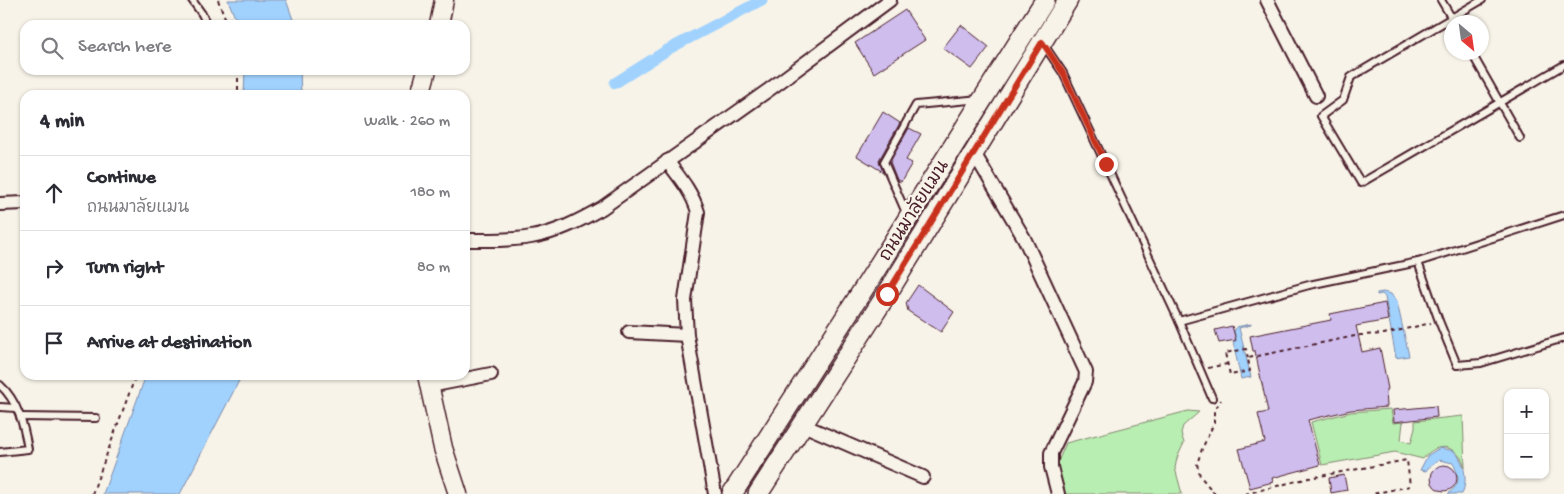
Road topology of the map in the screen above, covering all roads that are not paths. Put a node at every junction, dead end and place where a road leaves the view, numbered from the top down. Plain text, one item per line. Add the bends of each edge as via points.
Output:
1 (192, 0) edge
2 (444, 0) edge
3 (890, 0) edge
4 (1068, 0) edge
5 (1267, 0) edge
6 (1441, 0) edge
7 (1482, 0) edge
8 (1042, 2) edge
9 (1449, 15) edge
10 (1460, 15) edge
11 (205, 20) edge
12 (440, 20) edge
13 (1444, 25) edge
14 (1025, 30) junction
15 (1042, 42) junction
16 (1475, 60) edge
17 (1564, 65) edge
18 (426, 75) edge
19 (421, 90) edge
20 (1316, 96) dead end
21 (983, 98) junction
22 (1499, 102) junction
23 (1520, 138) dead end
24 (974, 153) junction
25 (667, 161) junction
26 (20, 203) edge
27 (0, 204) edge
28 (1564, 215) edge
29 (908, 218) junction
30 (470, 240) edge
31 (1418, 262) junction
32 (868, 282) junction
33 (887, 294) junction
34 (1179, 321) junction
35 (629, 332) dead end
36 (687, 335) junction
37 (1564, 338) edge
38 (491, 374) dead end
39 (470, 376) edge
40 (429, 380) edge
41 (0, 385) edge
42 (1212, 398) dead end
43 (0, 407) edge
44 (16, 408) junction
45 (20, 417) junction
46 (96, 418) dead end
47 (803, 425) junction
48 (0, 452) edge
49 (923, 477) dead end
50 (458, 494) edge
51 (715, 494) edge
52 (732, 494) edge
53 (758, 494) edge
54 (1058, 494) edge

1 - 11 lane
2 - 12 main road
3 - 25 street
4 - 15 main road, ถนนมาลัยแมน
5 - 20 street
6 - 9 lane
7 - 10 lane
8 - 14 main road, ถนนมาลัยแมน
13 - 22 lane via 1351,77 1343,100 1321,116 1361,182
14 - 15 main road
14 - 21 main road, ถนนมาลัยแมน
15 - 24 main road, ถนนมาลัยแมน
15 - 34 lane via 1063,73
16 - 22 lane
17 - 22 lane
18 - 19 main road
21 - 29 main road, ถนนมาลัยแมน
21 - 29 lane via 916,105 884,162
22 - 23 lane
24 - 33 main road, ถนนมาลัยแมน
24 - 54 street via 1024,238 1086,372 1085,382 1051,453
25 - 30 street via 602,208 563,228 531,238
25 - 36 street via 690,193 698,212 685,300
26 - 27 street
28 - 31 lane
29 - 32 main road, ถนนมาลัยแมน
31 - 34 lane via 1309,286
31 - 37 lane via 1456,365 1481,363
32 - 33 main road
32 - 52 main road, ถนนมาลัยแมน
33 - 47 main road, ถนนมาลัยแมน
34 - 42 lane
35 - 36 street
36 - 51 street
38 - 39 street
40 - 50 main road via 443,448
41 - 44 lane via 8,392
43 - 44 lane
44 - 45 lane
45 - 46 lane
45 - 48 lane via 28,449
47 - 49 street
47 - 53 main road, ถนนมาลัยแมน

